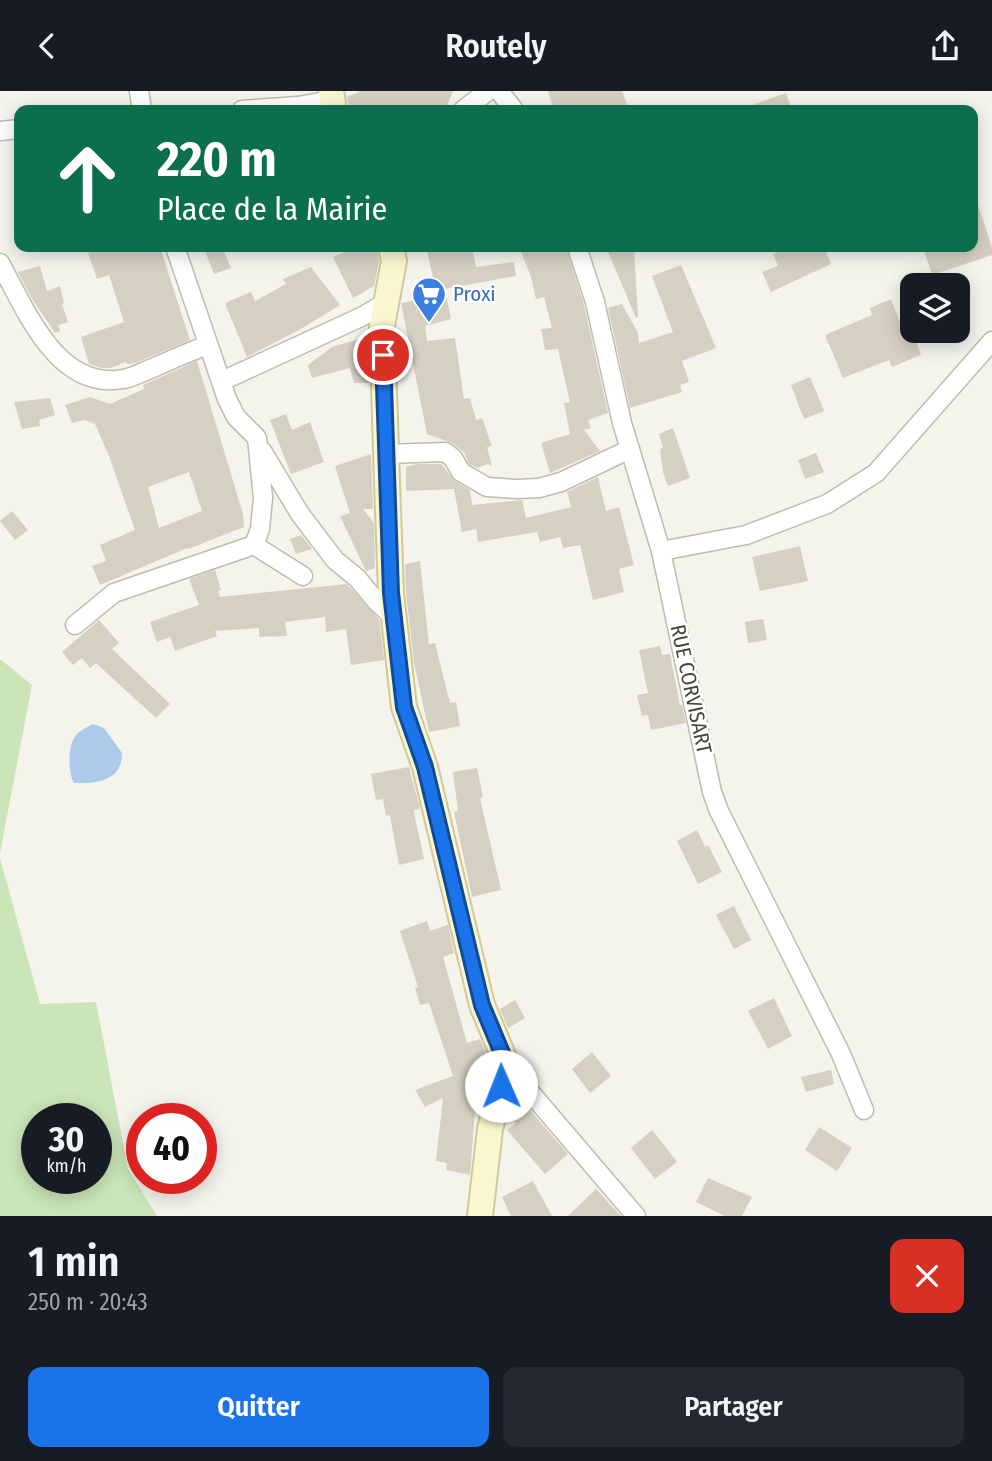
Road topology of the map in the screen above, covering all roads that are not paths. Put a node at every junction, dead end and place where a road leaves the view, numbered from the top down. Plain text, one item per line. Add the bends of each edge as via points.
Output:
1 (488, 91) edge
2 (499, 91) edge
3 (332, 100) edge
4 (304, 105) edge
5 (470, 105) edge
6 (510, 105) edge
7 (177, 252) edge
8 (392, 252) edge
9 (579, 252) edge
10 (0, 263) edge
11 (387, 302) junction
12 (992, 341) edge
13 (207, 345) junction
14 (222, 381) junction
15 (257, 438) junction
16 (630, 449) junction
17 (386, 454) junction
18 (254, 545) junction
19 (661, 551) junction
20 (303, 576) dead end
21 (394, 617) junction
22 (75, 625) dead end
23 (507, 1065) junction
24 (864, 1110) dead end
25 (480, 1216) edge
26 (636, 1216) edge

1 - 5 street
2 - 6 street
3 - 4 street
7 - 13 street
8 - 11 street
9 - 16 street, RUE CORVISART
10 - 13 street via 49,346 81,375 96,380 124,379
11 - 14 street
11 - 17 street via 382,325
12 - 19 street via 876,473 827,504 746,535
13 - 14 street
14 - 15 street via 236,417
15 - 18 street via 263,498
15 - 21 street via 295,505 335,559
16 - 17 street via 561,482 517,489 487,487 461,472 445,452
16 - 19 street, RUE CORVISART
17 - 21 street
18 - 20 street
18 - 22 street via 114,593
19 - 24 street, RUE CORVISART via 712,792
21 - 23 street via 404,707 425,767 482,1005
23 - 25 street via 490,1129
23 - 26 street

